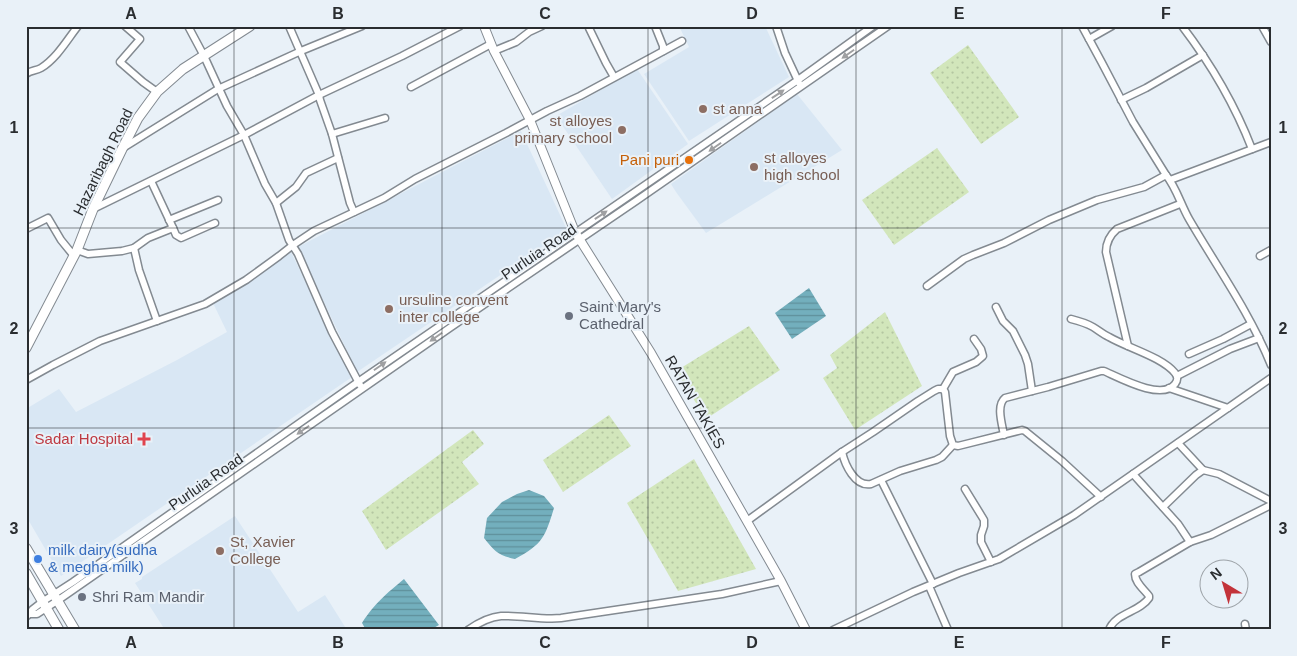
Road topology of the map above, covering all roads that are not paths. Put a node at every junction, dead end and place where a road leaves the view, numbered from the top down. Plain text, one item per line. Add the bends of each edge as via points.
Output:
1 (78, 26) edge
2 (125, 26) edge
3 (188, 26) edge
4 (250, 26) edge
5 (290, 26) edge
6 (362, 26) edge
7 (460, 26) edge
8 (484, 26) edge
9 (542, 26) edge
10 (590, 26) edge
11 (655, 26) edge
12 (873, 26) edge
13 (888, 26) edge
14 (1082, 26) edge
15 (1112, 26) edge
16 (1182, 26) edge
17 (778, 27) edge
18 (1266, 28) edge
19 (1089, 39) junction
20 (682, 41) dead end
21 (1271, 42) edge
22 (493, 47) junction
23 (301, 51) junction
24 (663, 51) junction
25 (1203, 55) junction
26 (204, 56) junction
27 (26, 74) edge
28 (614, 77) junction
29 (800, 84) junction
30 (410, 87) dead end
31 (218, 89) junction
32 (158, 92) junction
33 (319, 95) junction
34 (1121, 100) junction
35 (385, 118) dead end
36 (530, 120) junction
37 (244, 134) junction
38 (332, 134) junction
39 (1271, 142) edge
40 (122, 148) junction
41 (1252, 149) junction
42 (338, 158) junction
43 (1168, 177) junction
44 (151, 181) junction
45 (218, 200) dead end
46 (276, 203) junction
47 (1180, 204) junction
48 (93, 209) junction
49 (354, 212) junction
50 (169, 220) junction
51 (216, 223) dead end
52 (173, 228) junction
53 (26, 229) edge
54 (578, 236) junction
55 (293, 245) junction
56 (134, 248) junction
57 (1271, 250) edge
58 (76, 253) junction
59 (1260, 256) dead end
60 (927, 286) dead end
61 (996, 307) dead end
62 (1071, 319) dead end
63 (157, 321) junction
64 (1251, 324) junction
65 (974, 338) dead end
66 (1258, 338) junction
67 (1128, 346) junction
68 (26, 348) edge
69 (1189, 354) dead end
70 (1271, 365) edge
71 (1177, 376) junction
72 (1271, 378) edge
73 (26, 380) edge
74 (358, 382) junction
75 (1169, 388) junction
76 (362, 389) junction
77 (943, 389) junction
78 (1032, 391) junction
79 (1228, 408) junction
80 (1004, 435) junction
81 (1178, 443) junction
82 (953, 444) junction
83 (842, 452) junction
84 (1204, 470) junction
85 (1133, 474) junction
86 (881, 480) junction
87 (965, 489) dead end
88 (1100, 497) junction
89 (1271, 503) edge
90 (1163, 507) junction
91 (747, 521) junction
92 (1190, 542) junction
93 (26, 548) edge
94 (991, 562) junction
95 (26, 573) edge
96 (781, 581) junction
97 (931, 585) junction
98 (55, 598) junction
99 (44, 605) junction
100 (28, 615) edge
101 (59, 630) edge
102 (75, 630) edge
103 (468, 630) edge
104 (806, 630) edge
105 (833, 630) edge
106 (948, 630) edge
107 (1109, 630) edge

1 - 27 street via 48,62
2 - 32 street via 140,39 120,62
3 - 26 street
4 - 26 main road, Hazaribagh Road
5 - 23 street
6 - 23 street
7 - 33 street
8 - 22 street, RATAN TAKIES
9 - 22 street via 516,42
10 - 28 street
11 - 24 street
12 - 29 street, Purluia Road
13 -> 29 street, Purluia Road
14 - 19 street
15 - 19 street
16 - 25 street
17 - 29 street via 785,53
18 - 21 street
19 - 34 street
20 - 24 street
22 - 30 street
22 - 36 street, RATAN TAKIES
23 - 31 street
23 - 33 street
24 - 28 street
25 - 34 street
25 - 41 street via 1234,107
26 - 31 street
26 - 32 main road, Hazaribagh Road via 183,69
28 - 36 street
29 - 54 street, Purluia Road
31 - 37 street
31 - 40 street
32 - 40 main road, Hazaribagh Road via 138,118
33 - 37 street
33 - 38 street
34 - 43 street
35 - 38 street
36 - 49 street
36 - 54 street, RATAN TAKIES
37 - 44 street
37 - 46 street via 264,184
38 - 42 street
39 - 41 street
40 - 48 main road, Hazaribagh Road
41 - 43 street
42 - 46 street via 306,173 296,187
42 - 49 street
43 - 47 street
43 - 60 street via 1049,220 964,259
44 - 48 street
44 - 50 street
45 - 50 street
46 - 55 street
47 - 64 street
47 - 67 street via 1117,229 1108,242 1106,252
48 - 58 main road, Hazaribagh Road
49 - 55 street
50 - 52 street
51 - 52 street via 181,238 176,236
52 - 56 street via 148,238
53 - 58 street via 48,218 61,240
74 -> 54 street, Purluia Road
54 -> 76 street, Purluia Road
54 - 91 street, RATAN TAKIES via 651,352
55 - 63 street via 246,280 206,304
55 - 74 street
56 - 58 street
56 - 63 street
57 - 59 street
58 - 68 main road, Hazaribagh Road
61 - 78 street via 1022,348
62 - 67 street
63 - 73 street via 100,341
64 - 66 street
64 - 69 street
65 - 77 street via 983,356 953,372
66 - 70 street
66 - 71 street
67 - 71 street via 1160,361
71 - 75 street via 1176,383
72 - 79 street
74 - 76 street
74 - 98 street, Purluia Road
75 - 78 street via 1151,390 1101,371
75 - 79 street
76 -> 98 street, Purluia Road
77 - 82 street
77 - 83 street via 934,391
78 - 80 street via 1002,400 1000,411
79 - 81 street
80 - 82 street via 958,446
80 - 88 street via 1025,431
81 - 84 street
81 - 85 street
82 - 86 street via 936,460
83 - 86 street via 848,470 861,483 866,485
83 - 91 street
84 - 89 street via 1219,474
84 - 90 street
85 - 88 street
85 - 90 street
86 - 97 street
87 - 94 street via 984,520 981,542
88 - 94 street via 1074,516
89 - 92 street via 1211,535
90 - 92 street
91 - 96 street, RATAN TAKIES
92 - 107 street via 1136,574 1149,598
93 - 98 main road
94 - 97 street
95 - 99 main road
96 - 103 street via 722,594 561,618 502,616
96 - 104 street, RATAN TAKIES
97 - 105 street
97 - 106 street
98 - 99 street
98 - 102 main road
99 - 100 street via 37,614
99 - 101 main road

